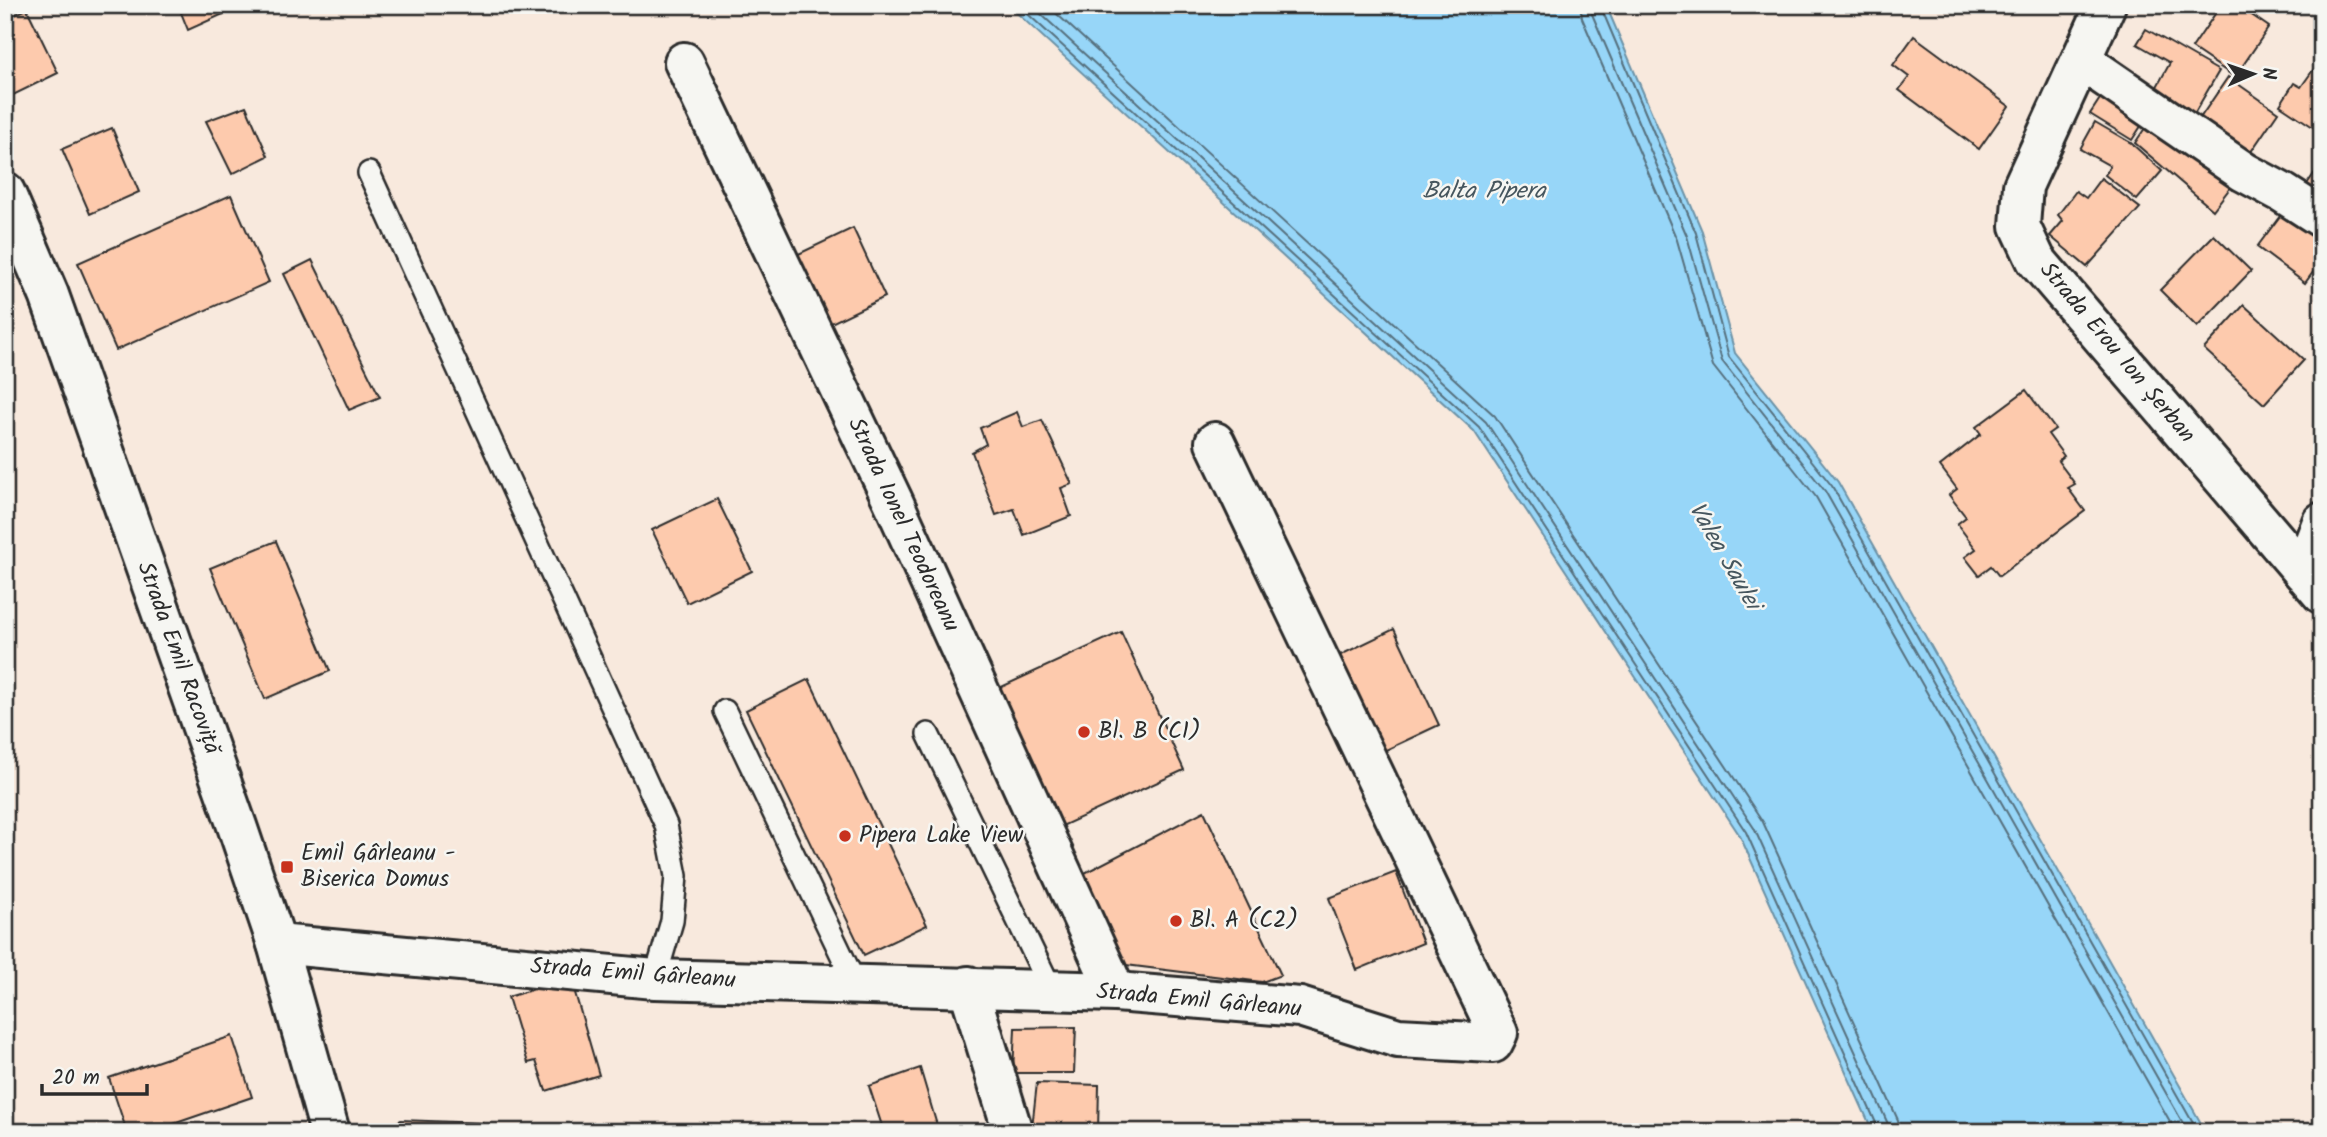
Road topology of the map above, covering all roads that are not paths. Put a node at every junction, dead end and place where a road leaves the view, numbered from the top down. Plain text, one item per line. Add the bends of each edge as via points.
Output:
1 (2106, 5) edge
2 (2081, 60) junction
3 (684, 62) dead end
4 (369, 173) dead end
5 (5, 192) edge
6 (2322, 218) edge
7 (1215, 442) dead end
8 (2322, 522) edge
9 (2312, 583) edge
10 (725, 711) dead end
11 (928, 734) dead end
12 (277, 944) junction
13 (655, 979) junction
14 (855, 984) junction
15 (968, 986) junction
16 (1051, 989) junction
17 (1116, 992) junction
18 (330, 1132) edge
19 (1013, 1132) edge

1 - 2 street, Strada Erou Ion Șerban
2 - 6 street via 2244,172
2 - 9 street, Strada Erou Ion Șerban via 2023,186 2020,226 2036,260
3 - 17 street, Strada Ionel Teodoreanu via 893,501
4 - 13 lane via 666,825 676,876 672,921
5 - 12 street, Strada Emil Racoviță via 54,308
7 - 17 street, Strada Emil Gârleanu via 1498,1033 1493,1043 1398,1038 1300,1007
8 - 9 street
10 - 14 lane
11 - 16 lane
12 - 13 street, Strada Emil Gârleanu
12 - 18 street, Strada Emil Racoviță
13 - 14 street, Strada Emil Gârleanu
14 - 15 street, Strada Emil Gârleanu
15 - 16 street, Strada Emil Gârleanu
15 - 19 street
16 - 17 street, Strada Emil Gârleanu

